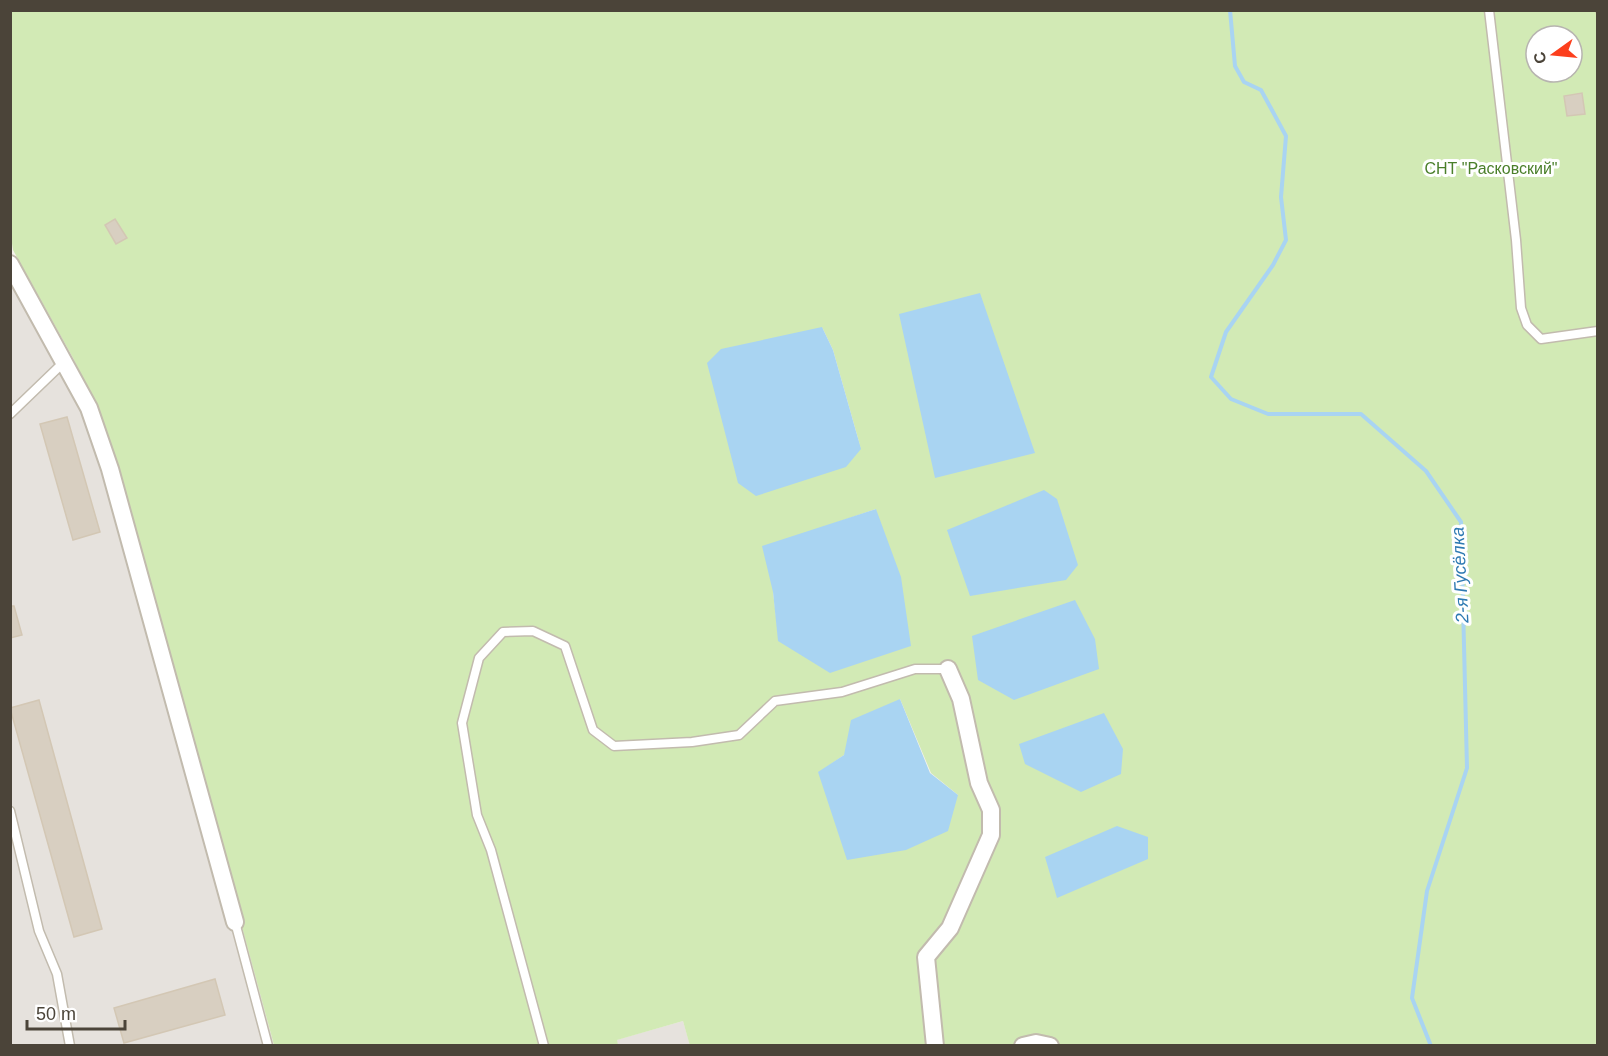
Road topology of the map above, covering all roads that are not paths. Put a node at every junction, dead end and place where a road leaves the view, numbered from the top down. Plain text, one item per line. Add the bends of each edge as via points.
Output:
1 (1489, 10) edge
2 (10, 264) edge
3 (1598, 331) edge
4 (64, 362) junction
5 (10, 414) edge
6 (948, 669) joint
7 (10, 811) edge
8 (235, 922) joint
9 (70, 1046) edge
10 (268, 1046) edge
11 (544, 1046) edge
12 (935, 1046) edge
13 (1023, 1046) edge
14 (1050, 1046) edge

1 - 3 lane via 1521,308 1527,325 1541,339
2 - 4 street
4 - 5 lane
4 - 8 street via 89,408 110,469
6 - 11 lane via 915,669 842,692 775,701 739,735 614,746 593,730 565,646 533,632 503,632 479,658 462,723 477,815 491,850
6 - 12 street via 961,699 979,783 991,810 991,835 950,928 926,957
7 - 9 lane via 39,931 57,974
8 - 10 lane
13 - 14 street

